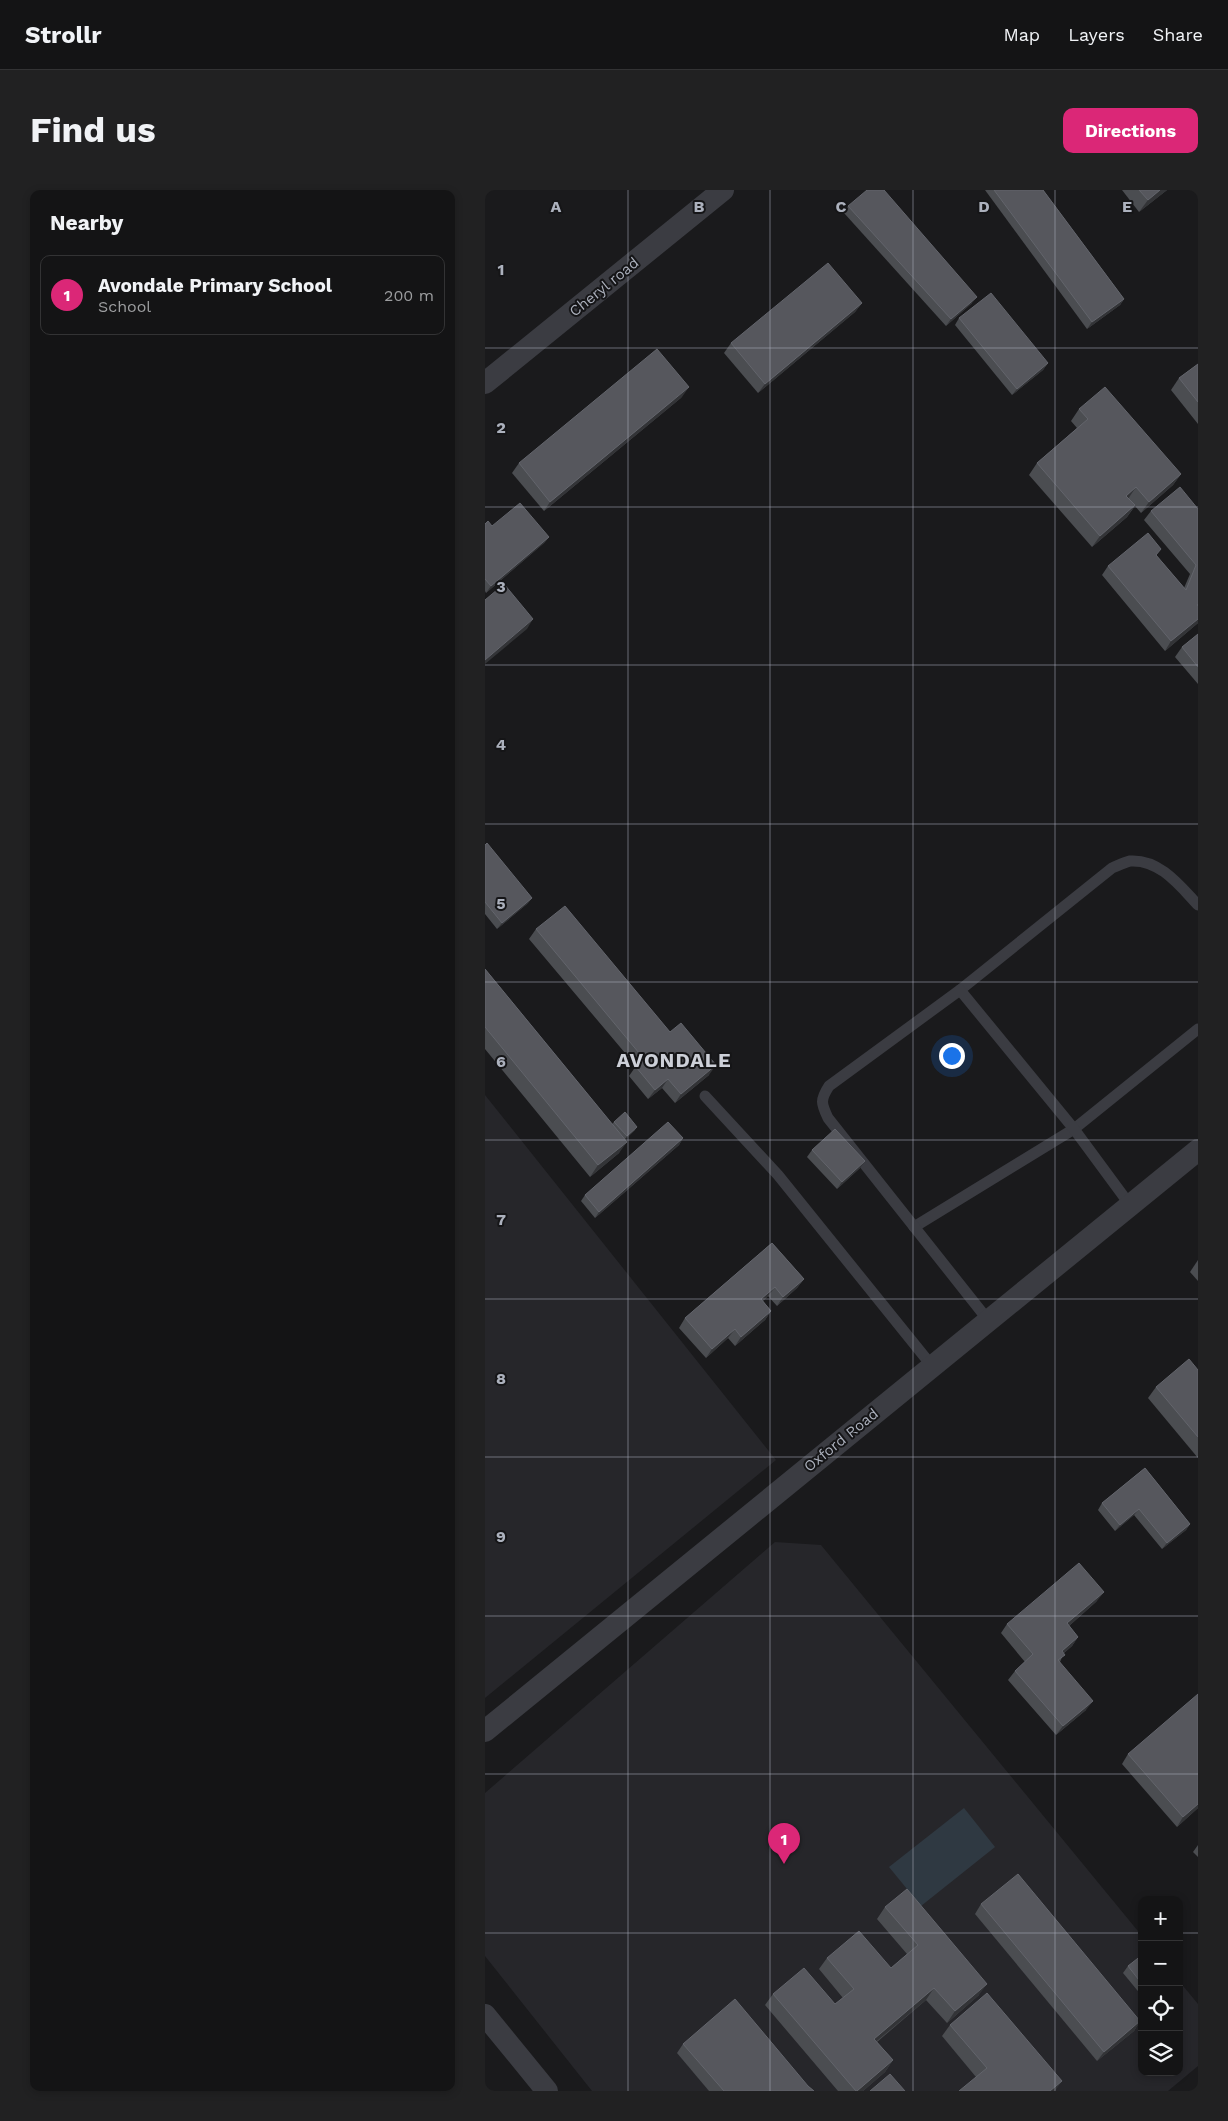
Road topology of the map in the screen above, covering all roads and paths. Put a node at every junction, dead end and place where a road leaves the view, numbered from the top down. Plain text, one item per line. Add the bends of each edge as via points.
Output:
1 (723, 190) edge
2 (485, 383) edge
3 (1198, 906) edge
4 (960, 990) junction
5 (1198, 1028) edge
6 (705, 1096) dead end
7 (1074, 1129) junction
8 (1198, 1150) edge
9 (1130, 1205) junction
10 (915, 1226) junction
11 (988, 1320) junction
12 (932, 1366) junction
13 (485, 1731) edge
14 (485, 2015) edge
15 (547, 2091) edge

1 - 2 street, Cheryl road
3 - 4 lane via 1171,876 1150,864 1130,861 1112,868
4 - 7 lane
4 - 10 lane via 829,1086 822,1098 828,1118
5 - 7 lane
6 - 12 lane via 778,1174
7 - 9 lane
7 - 10 lane
8 - 9 street, Oxford Road
9 - 11 street, Oxford Road
10 - 11 lane
11 - 12 street, Oxford Road
12 - 13 street, Oxford Road
14 - 15 street

